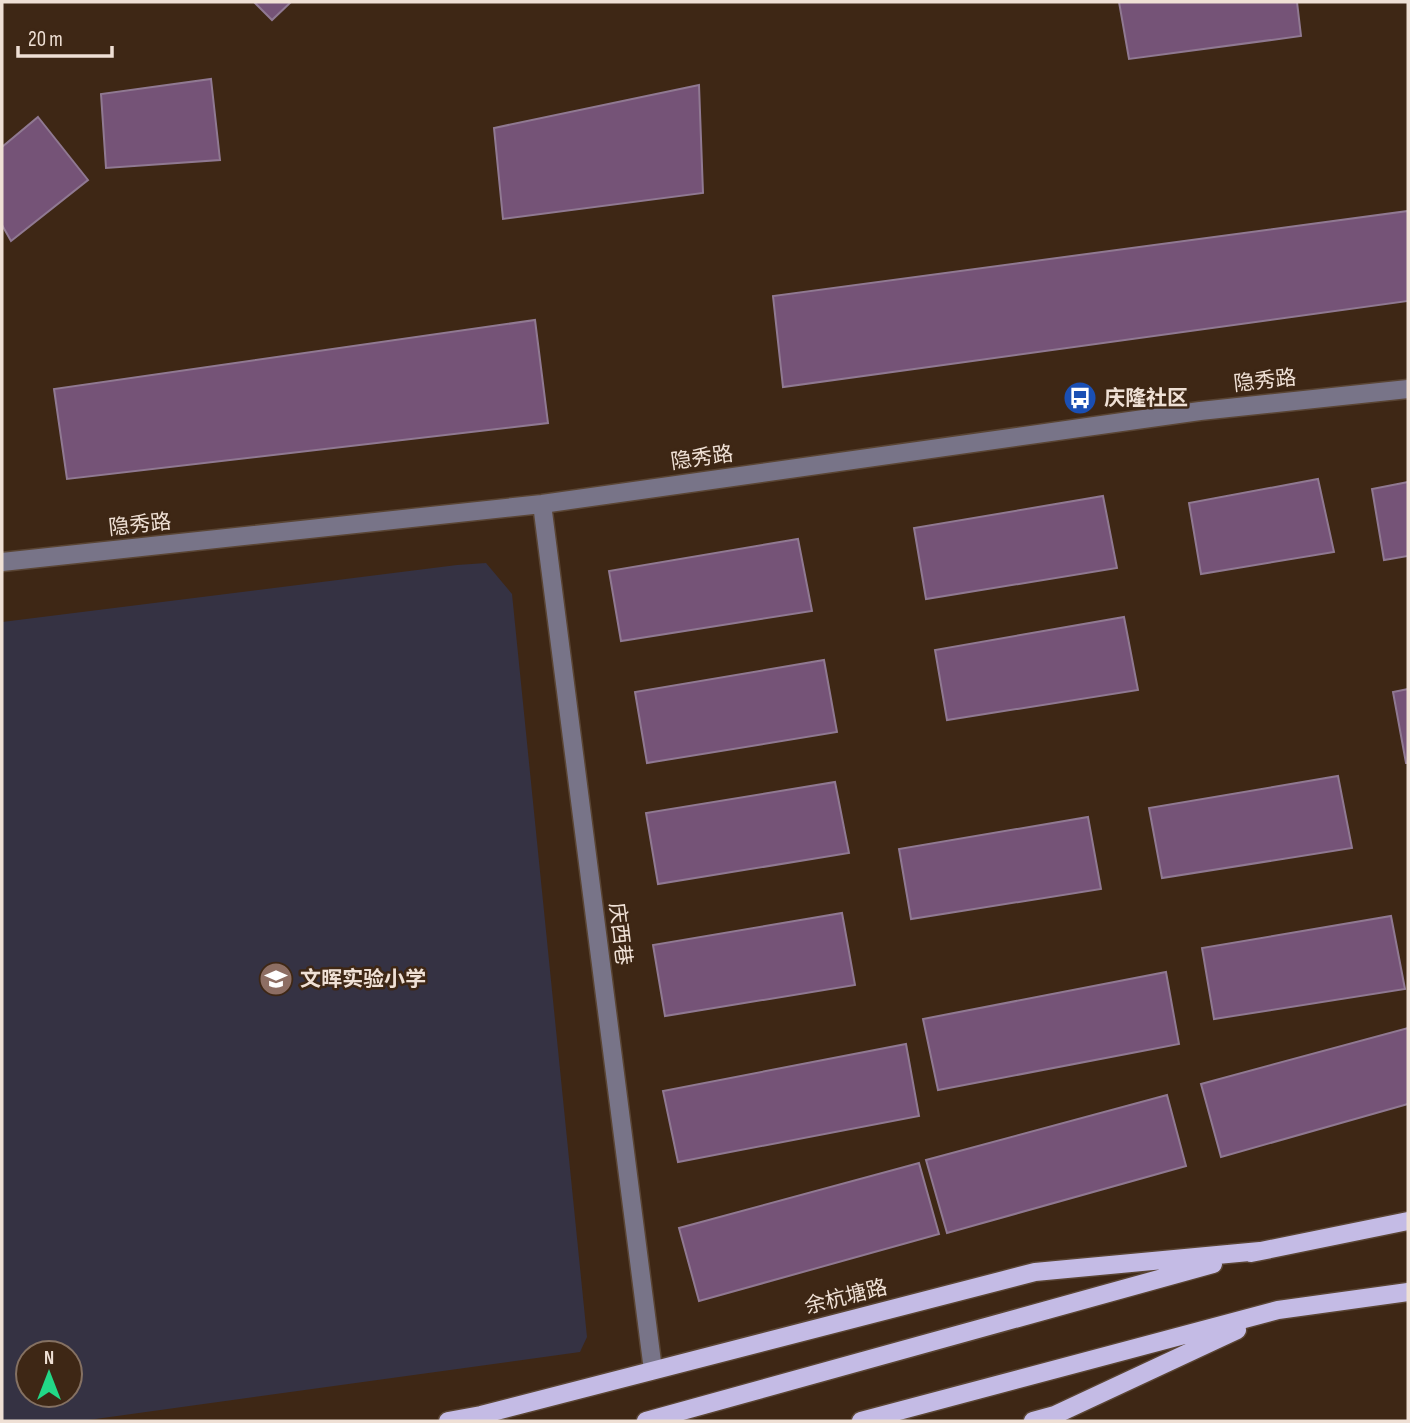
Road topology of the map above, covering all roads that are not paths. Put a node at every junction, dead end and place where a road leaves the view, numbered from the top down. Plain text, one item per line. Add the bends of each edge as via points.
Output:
1 (1408, 389) edge
2 (542, 504) junction
3 (2, 562) edge
4 (1408, 1221) edge
5 (1260, 1251) junction
6 (1408, 1292) edge
7 (1278, 1310) junction
8 (653, 1370) junction
9 (448, 1421) edge
10 (646, 1421) edge
11 (861, 1421) edge
12 (1033, 1421) edge

1 - 2 street, 隐秀路 via 1200,411
2 - 3 street, 隐秀路
2 - 8 street, 庆西巷
4 - 5 main road, 余杭塘路
5 - 8 main road, 余杭塘路 via 1035,1272
5 - 10 main road, 余杭塘路
6 - 7 main road
7 - 11 main road
7 - 12 main road via 1055,1415
8 - 9 main road, 余杭塘路

